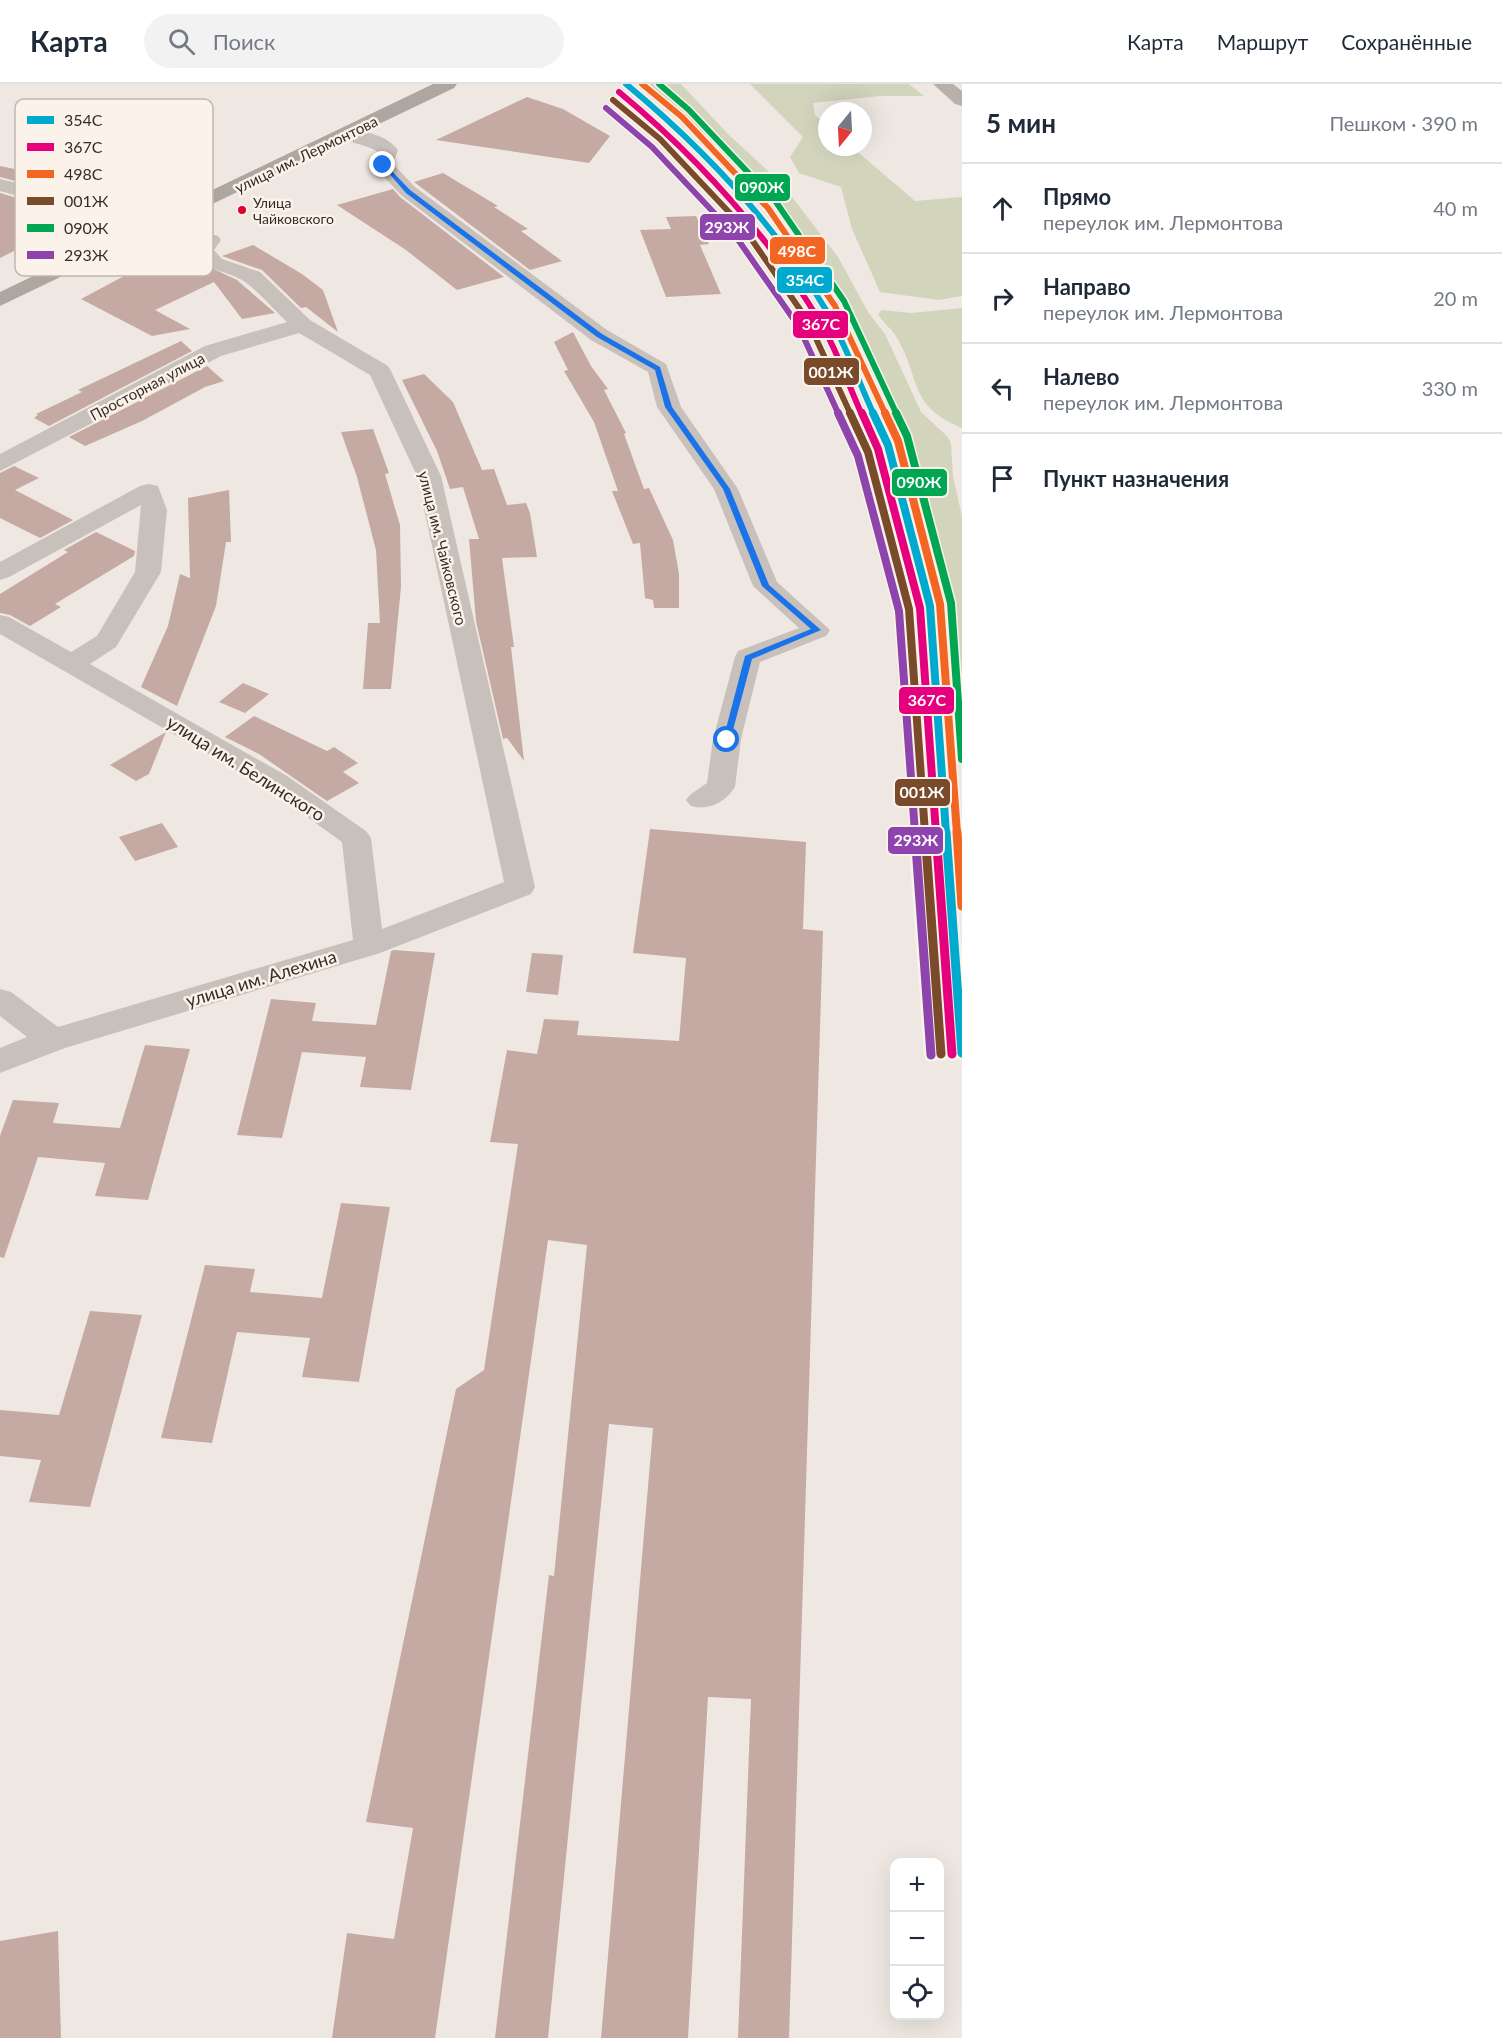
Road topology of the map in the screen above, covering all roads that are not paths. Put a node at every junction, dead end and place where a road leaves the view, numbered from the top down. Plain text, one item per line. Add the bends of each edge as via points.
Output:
1 (448, 84) edge
2 (942, 84) edge
3 (962, 100) edge
4 (349, 134) junction
5 (0, 185) edge
6 (15, 189) edge
7 (213, 199) edge
8 (213, 261) edge
9 (50, 276) edge
10 (0, 300) edge
11 (302, 325) junction
12 (0, 464) edge
13 (0, 572) edge
14 (0, 623) edge
15 (73, 663) junction
16 (701, 800) dead end
17 (520, 887) joint
18 (369, 946) junction
19 (0, 1000) edge
20 (53, 1040) junction
21 (0, 1061) edge

1 - 4 highway, улица им. Лермонтова
2 - 3 main road
4 - 7 highway, улица им. Лермонтова
4 - 16 street via 377,142 388,150 383,165 408,191 599,335 658,369 669,407 726,489 766,586 817,630 748,657 727,740 721,787
5 - 6 street
8 - 11 street, улица им. Чайковского via 252,277
9 - 10 highway, улица им. Лермонтова
11 - 12 street, Просторная улица via 213,351
11 - 17 street, улица им. Чайковского via 380,371 429,476
13 - 15 street via 149,491 155,510 148,572 107,641
14 - 15 street, улица им. Белинского
15 - 18 street, улица им. Белинского via 277,782 356,838
17 - 18 street, улица им. Алехина
18 - 20 street, улица им. Алехина
19 - 20 street
20 - 21 street, улица им. Алехина

